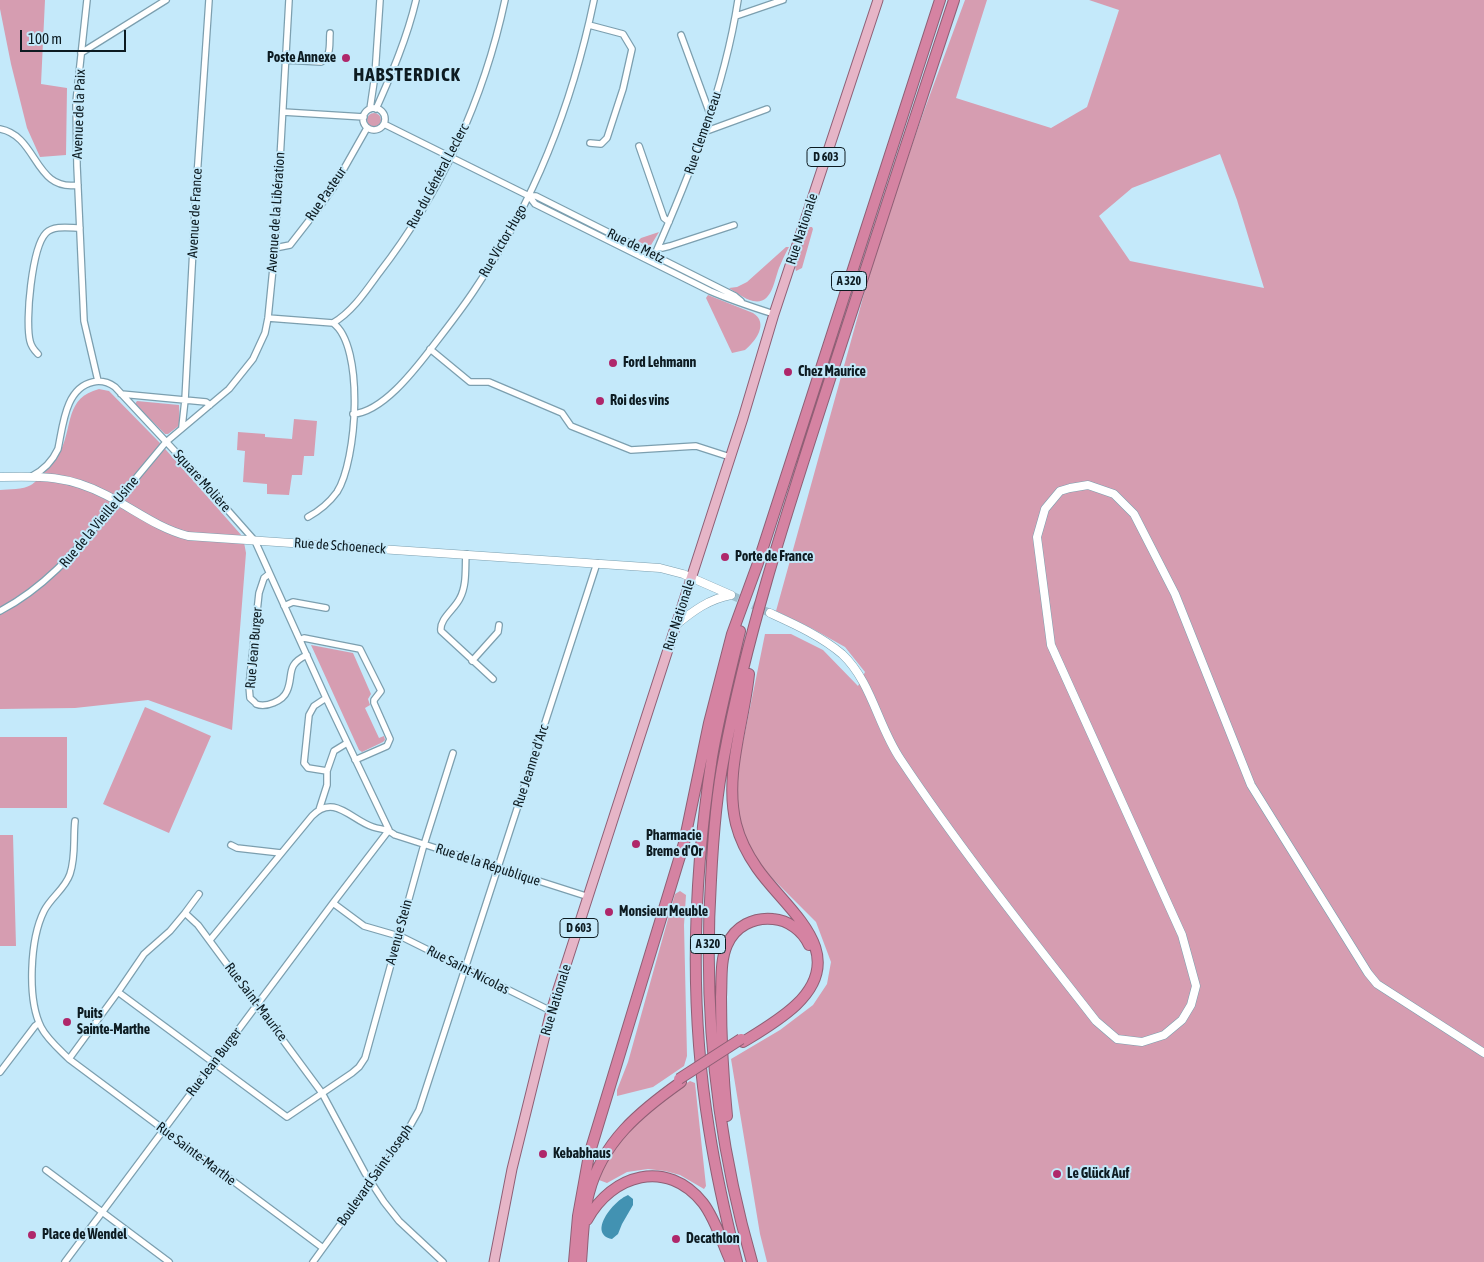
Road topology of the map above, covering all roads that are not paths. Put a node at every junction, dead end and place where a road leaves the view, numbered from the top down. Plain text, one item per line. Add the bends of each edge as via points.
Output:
1 (87, 0) edge
2 (166, 0) edge
3 (209, 0) edge
4 (289, 0) edge
5 (380, 0) edge
6 (416, 0) edge
7 (506, 0) edge
8 (594, 0) edge
9 (738, 0) edge
10 (783, 0) edge
11 (878, 0) edge
12 (940, 0) edge
13 (954, 0) edge
14 (736, 16) junction
15 (589, 25) junction
16 (330, 33) dead end
17 (681, 35) dead end
18 (81, 53) junction
19 (285, 60) junction
20 (373, 109) junction
21 (767, 109) dead end
22 (283, 112) junction
23 (710, 114) junction
24 (364, 117) junction
25 (384, 124) junction
26 (367, 128) junction
27 (0, 129) edge
28 (704, 132) junction
29 (590, 142) dead end
30 (639, 146) dead end
31 (451, 157) junction
32 (78, 185) junction
33 (529, 196) junction
34 (577, 216) junction
35 (669, 222) junction
36 (574, 223) junction
37 (734, 225) dead end
38 (80, 228) junction
39 (624, 239) junction
40 (621, 246) junction
41 (659, 246) junction
42 (275, 248) junction
43 (655, 255) junction
44 (652, 262) junction
45 (671, 263) junction
46 (668, 269) junction
47 (741, 302) junction
48 (774, 314) junction
49 (268, 318) junction
50 (330, 322) junction
51 (430, 349) junction
52 (38, 354) dead end
53 (98, 381) junction
54 (122, 394) junction
55 (185, 400) junction
56 (210, 405) junction
57 (353, 414) junction
58 (182, 427) junction
59 (166, 442) junction
60 (730, 456) junction
61 (32, 476) junction
62 (0, 477) edge
63 (308, 517) dead end
64 (255, 541) junction
65 (466, 554) junction
66 (597, 563) junction
67 (758, 563) junction
68 (269, 574) junction
69 (692, 577) junction
70 (284, 606) junction
71 (326, 608) dead end
72 (0, 610) edge
73 (770, 613) tunnel mouth
74 (499, 625) dead end
75 (676, 625) junction
76 (754, 626) junction
77 (300, 640) junction
78 (307, 656) junction
79 (472, 661) junction
80 (493, 680) dead end
81 (326, 698) junction
82 (348, 743) junction
83 (453, 753) dead end
84 (355, 760) junction
85 (327, 771) junction
86 (319, 810) junction
87 (75, 821) dead end
88 (389, 830) junction
89 (424, 844) junction
90 (231, 845) dead end
91 (281, 853) junction
92 (499, 868) junction
93 (199, 894) dead end
94 (589, 897) junction
95 (332, 903) junction
96 (185, 913) junction
97 (398, 936) junction
98 (210, 940) junction
99 (466, 969) junction
100 (118, 992) junction
101 (257, 1004) junction
102 (551, 1011) junction
103 (39, 1023) junction
104 (742, 1041) junction
105 (1484, 1052) edge
106 (69, 1059) junction
107 (213, 1063) junction
108 (0, 1072) edge
109 (680, 1080) junction
110 (322, 1093) junction
111 (164, 1130) junction
112 (726, 1149) junction
113 (46, 1170) dead end
114 (371, 1182) junction
115 (581, 1195) junction
116 (103, 1212) junction
117 (584, 1226) junction
118 (323, 1248) junction
119 (65, 1262) edge
120 (169, 1262) edge
121 (313, 1262) edge
122 (443, 1262) edge
123 (493, 1262) edge
124 (574, 1262) edge
125 (581, 1262) edge
126 (731, 1262) edge
127 (737, 1262) edge
128 (752, 1262) edge

1 - 18 street, Avenue de la Paix
2 - 18 street
3 - 55 street, Avenue de France
4 - 19 street, Avenue de la Libération
5 - 20 street
6 - 20 street via 390,78
7 - 31 street, Rue du Général Leclerc via 482,85
8 - 15 street, Rue Victor Hugo
9 - 14 street, Rue Clemenceau
10 - 14 street
11 - 48 main road, Rue Nationale / D 603
12 - 67 highway, A 320
13 - 76 highway, A 320 via 790,502
14 - 23 street, Rue Clemenceau
15 - 29 street via 623,34 632,49 607,138 601,144
15 - 33 street, Rue Victor Hugo via 568,100
16 - 19 street via 326,59 321,62
17 - 23 street
18 - 32 street, Avenue de la Paix via 76,102
19 - 22 street, Avenue de la Libération
20 - 24 street
20 - 25 street via 384,114
21 - 28 street
22 - 24 street
22 - 42 street, Avenue de la Libération
23 - 28 street, Rue Clemenceau
24 - 26 street
25 - 26 street via 376,130
25 - 31 street, Rue de Metz
26 - 42 street, Rue Pasteur via 318,209 290,244
27 - 32 street via 25,143 51,180
28 - 35 street, Rue Clemenceau
30 - 35 street via 664,218
31 - 33 street, Rue de Metz
31 - 50 street, Rue du Général Leclerc via 400,245 342,318
32 - 38 street, Avenue de la Paix
33 - 34 street, Rue de Metz via 536,196
33 - 36 street, Rue de Metz via 535,204
33 - 51 street, Rue Victor Hugo via 482,279
34 - 36 street
34 - 39 street, Rue de Metz
35 - 41 street, Rue Clemenceau
36 - 40 street, Rue de Metz
37 - 41 street via 670,246
38 - 52 street via 50,230 37,252 30,288 29,327 32,347
38 - 53 street, Avenue de la Paix via 84,321
39 - 40 street
39 - 43 street, Rue de Metz
40 - 44 street, Rue de Metz
41 - 43 street, Rue Clemenceau
42 - 49 street, Avenue de la Libération
43 - 44 street, Rue Clemenceau
43 - 45 street, Rue de Metz
44 - 46 street, Rue de Metz
45 - 46 street
45 - 47 street, Rue de Metz
46 - 47 street, Rue de Metz
47 - 48 street, Rue de Metz
48 - 60 main road, Rue Nationale / D 603
49 - 50 street
49 - 56 street, Avenue de la Libération via 254,359 229,389
50 - 57 street via 340,328 351,358
51 - 57 street, Rue Victor Hugo via 383,400 373,408
51 - 60 street via 470,382 489,382 562,413 571,426 631,450 696,446
53 - 54 street via 109,382
53 - 61 street via 84,385 70,400 55,456 44,469
54 - 55 street
54 - 59 street
55 - 56 street
55 - 58 street, Avenue de France
56 - 58 street, Square Molière
57 - 63 street via 351,448 343,480 327,503
58 - 59 street, Square Molière
59 - 64 street, Square Molière
59 - 72 street, Rue de la Vieille Usine, bridge via 59,569
60 - 69 main road, Rue Nationale / D 603
61 - 62 main road, Rue de Schoeneck
61 - 64 main road, Rue de Schoeneck via 86,485 173,532
64 - 65 main road, Rue de Schoeneck
64 - 68 street, Rue Jean Burger
65 - 66 main road, Rue de Schoeneck
65 - 79 street via 462,593 440,627 442,634
66 - 69 main road, Rue de Schoeneck via 660,568
66 - 92 street, Rue Jeanne d'Arc
67 - 115 highway via 732,634 709,722 684,843 589,1155
67 - 127 highway, A 320 via 712,755 701,838 696,917 697,1014 706,1109
68 - 70 street, Rue Jean Burger
68 - 78 street, Rue Jean Burger via 264,578 259,593 250,698 256,704 267,705 282,698 287,691 293,665
69 - 75 main road, Rue Nationale / D 603
69 - 75 main road, Rue de Schoeneck via 732,595 708,602
70 - 71 street, Rue Jean Burger via 293,602
70 - 77 street, Rue Jean Burger
73 - 105 main road via 824,641 856,672 872,698 898,755 928,800 1096,1020 1117,1039 1142,1042 1164,1035 1182,1020 1196,986 1182,935 1051,645 1038,537 1045,510 1060,491 1088,485 1114,494 1134,514 1175,594 1251,785 1368,972 1377,984
74 - 79 street via 498,632
75 - 94 main road, Rue Nationale / D 603
76 - 104 highway via 736,751 733,803 736,822 742,843 757,868 802,921 813,939 817,964 814,980 796,1005 777,1021
76 - 112 highway, A 320 via 724,758 713,840 709,907 710,1022
77 - 78 street, Rue Jean Burger
77 - 84 street via 304,638 360,649 382,691 374,703 390,739 387,746
78 - 81 street, Rue Jean Burger
79 - 80 street
81 - 82 street, Rue Jean Burger
81 - 85 street via 314,706 310,715 304,763 308,768
82 - 84 street, Rue Jean Burger
82 - 85 street via 334,751
83 - 89 street, Avenue Stein
84 - 88 street, Rue Jean Burger
85 - 86 street via 327,784
86 - 88 street via 335,807 372,827
86 - 91 street
87 - 103 street via 70,876 44,911 36,935 32,982
88 - 89 street, Rue de la République
88 - 95 street, Rue Jean Burger
89 - 92 street, Rue de la République
89 - 97 street, Avenue Stein
90 - 91 street
91 - 98 street
92 - 94 street, Rue de la République
92 - 99 street, Rue Jeanne d'Arc
93 - 96 street
94 - 102 main road, Rue Nationale / D 603
95 - 97 street, Rue Saint-Nicolas via 364,926
95 - 101 street, Rue Jean Burger
96 - 98 street, Rue Saint-Maurice
96 - 100 street via 144,954
97 - 99 street, Rue Saint-Nicolas
97 - 110 street, Avenue Stein via 365,1058 352,1073
98 - 101 street, Rue Saint-Maurice
99 - 102 street, Rue Saint-Nicolas
99 - 114 street, Boulevard Saint-Joseph via 419,1110
100 - 106 street
100 - 107 street
101 - 107 street, Rue Jean Burger
101 - 110 street, Rue Saint-Maurice
102 - 123 main road, Rue Nationale / D 603
103 - 106 street, Rue Sainte-Marthe
103 - 108 street
104 - 109 highway, bridge
104 - 112 highway via 793,1002 809,979 813,964 807,941 794,927 778,919 763,918 737,930 727,944 722,964
106 - 111 street, Rue Sainte-Marthe
107 - 110 street, Avenue Stein via 286,1117
107 - 111 street, Rue Jean Burger
109 - 115 highway via 646,1103 618,1128
109 - 117 highway via 612,1143 589,1192
110 - 114 street, Rue Saint-Maurice
111 - 116 street, Rue Jean Burger
111 - 118 street, Rue Sainte-Marthe
112 - 128 highway, A 320
113 - 116 street
114 - 118 street, Boulevard Saint-Joseph
114 - 122 street, Rue Saint-Maurice via 399,1221
115 - 124 highway
116 - 119 street, Rue Jean Burger
116 - 120 street
117 - 125 highway
117 - 126 highway via 595,1206 618,1185 639,1177 658,1176 691,1190 703,1204 714,1221
118 - 121 street, Boulevard Saint-Joseph

